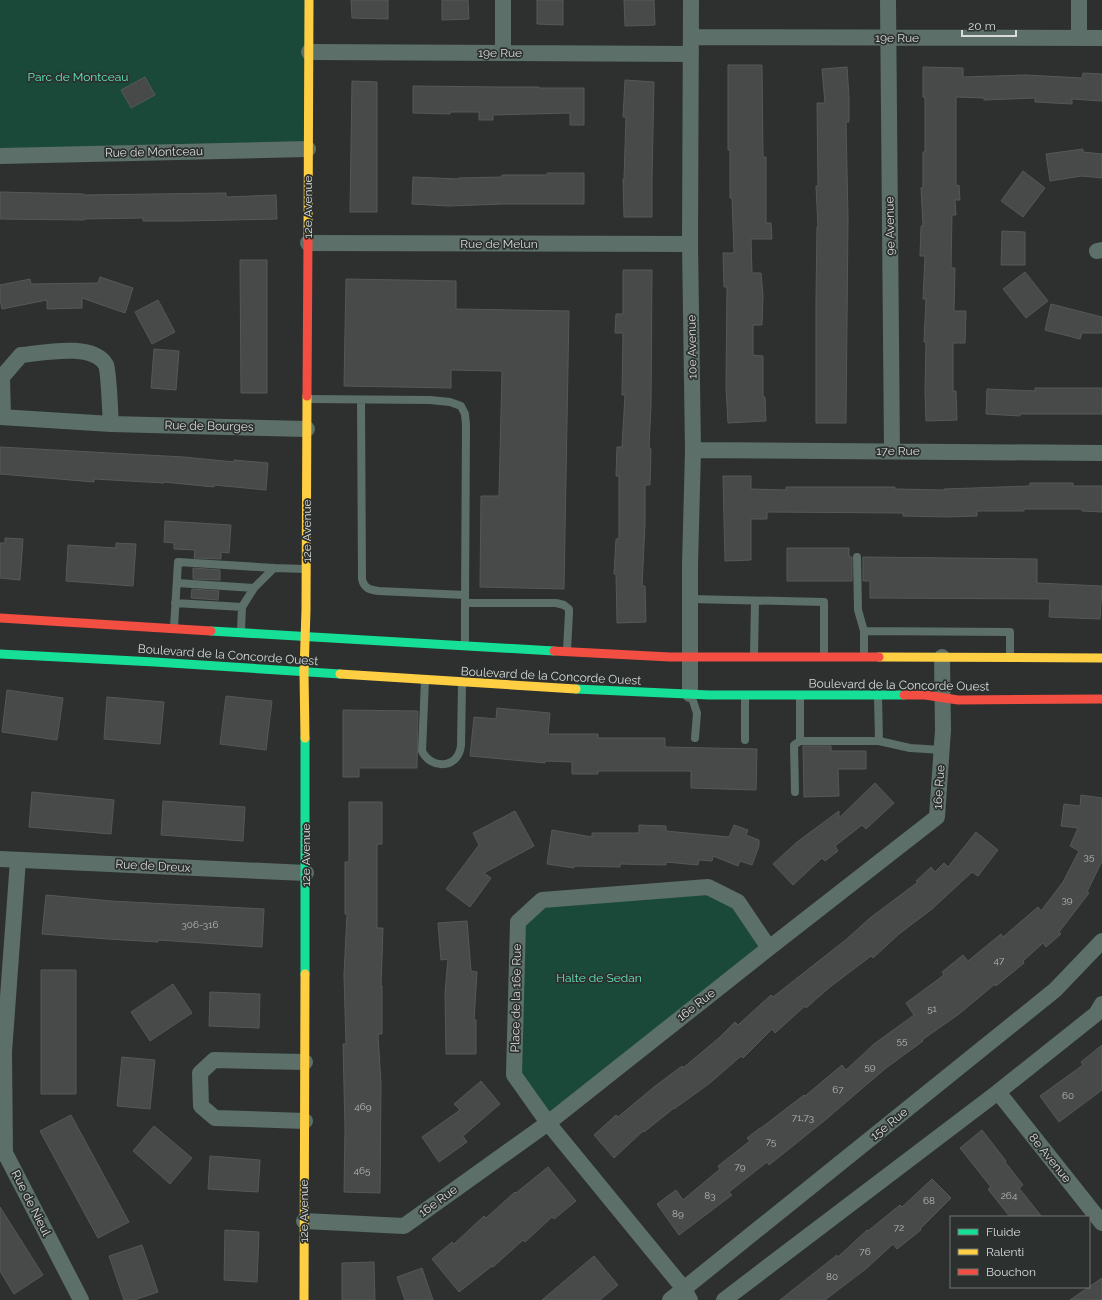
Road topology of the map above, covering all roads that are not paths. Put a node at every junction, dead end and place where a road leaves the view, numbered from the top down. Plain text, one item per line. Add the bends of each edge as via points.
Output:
1 (309, 0) edge
2 (503, 0) edge
3 (691, 0) edge
4 (888, 0) edge
5 (1079, 0) edge
6 (691, 37) junction
7 (888, 38) junction
8 (1079, 38) junction
9 (1102, 38) edge
10 (309, 52) junction
11 (503, 53) junction
12 (691, 54) junction
13 (308, 150) junction
14 (0, 156) edge
15 (308, 243) junction
16 (690, 244) junction
17 (307, 400) junction
18 (361, 400) junction
19 (1, 417) edge
20 (111, 424) junction
21 (307, 429) junction
22 (693, 450) junction
23 (892, 451) junction
24 (1102, 452) edge
25 (857, 557) dead end
26 (274, 568) junction
27 (306, 569) junction
28 (176, 583) junction
29 (254, 588) junction
30 (465, 599) junction
31 (690, 599) junction
32 (755, 601) junction
33 (176, 603) junction
34 (242, 607) junction
35 (0, 618) edge
36 (174, 628) junction
37 (864, 631) junction
38 (241, 632) junction
39 (305, 636) junction
40 (465, 646) junction
41 (567, 651) junction
42 (0, 654) edge
43 (690, 657) junction
44 (942, 657) junction
45 (754, 658) junction
46 (824, 658) junction
47 (864, 658) junction
48 (1010, 658) junction
49 (1102, 658) edge
50 (304, 672) junction
51 (425, 680) junction
52 (462, 683) junction
53 (690, 694) junction
54 (745, 695) junction
55 (800, 695) junction
56 (878, 696) junction
57 (943, 698) junction
58 (1102, 699) edge
59 (695, 738) dead end
60 (745, 740) dead end
61 (800, 741) junction
62 (880, 741) junction
63 (942, 750) junction
64 (795, 792) dead end
65 (0, 859) edge
66 (18, 860) junction
67 (306, 873) junction
68 (1102, 941) edge
69 (769, 948) junction
70 (1102, 1004) edge
71 (305, 1062) junction
72 (998, 1092) junction
73 (305, 1121) junction
74 (548, 1123) junction
75 (3, 1155) edge
76 (304, 1221) junction
77 (1102, 1223) edge
78 (687, 1294) edge
79 (80, 1300) edge
80 (304, 1300) edge
81 (670, 1300) edge
82 (724, 1300) edge

1 - 10 street, 12e Avenue
2 - 11 street
3 - 6 street, 10e Avenue
4 - 7 street, 9e Avenue
5 - 8 street
6 - 7 street, 19e Rue
6 - 12 street, 10e Avenue
7 - 8 street, 19e Rue
7 - 23 street, 9e Avenue
8 - 9 street, 19e Rue
10 - 11 street, 19e Rue
10 - 13 street, 12e Avenue
11 - 12 street, 19e Rue
12 - 16 street, 10e Avenue
13 - 14 street, Rue de Montceau
13 - 15 street, 12e Avenue
15 - 16 street, Rue de Melun
15 - 17 street, 12e Avenue
16 - 22 street, 10e Avenue
17 - 18 lane
17 - 21 street, 12e Avenue
18 - 30 lane via 364,586 379,591
18 - 30 lane via 440,401 457,404 463,409 466,425
19 - 20 street, Rue de Bourges
19 - 20 street, Rue de Bourges via 2,377 21,355 78,350 100,357 106,366
20 - 21 street, Rue de Bourges
21 - 27 street, 12e Avenue
22 - 23 street, 17e Rue
22 - 31 street, 10e Avenue
23 - 24 street, 17e Rue
25 - 37 lane via 858,610
26 - 27 lane
26 - 28 lane via 178,562
26 - 29 lane
27 - 39 street, 12e Avenue
28 - 29 lane
28 - 33 lane
29 - 34 lane
30 - 40 lane
30 - 41 lane via 556,603 566,606 569,609
31 - 32 lane
31 - 43 street, 10e Avenue
32 - 45 lane
32 - 46 lane via 824,602
33 - 34 lane
33 - 36 lane
34 - 38 lane
35 - 36 street, Boulevard de la Concorde Ouest
36 - 38 street, Boulevard de la Concorde Ouest
37 - 47 lane
37 - 48 lane via 1010,632
38 - 39 street, Boulevard de la Concorde Ouest
39 - 40 street, Boulevard de la Concorde Ouest
39 - 50 street, 12e Avenue
40 - 41 street, Boulevard de la Concorde Ouest
41 - 43 street, Boulevard de la Concorde Ouest
42 - 50 street, Boulevard de la Concorde Ouest
43 - 45 street, Boulevard de la Concorde Ouest
43 - 53 street, 10e Avenue
44 - 47 street, Boulevard de la Concorde Ouest
44 - 48 street, Boulevard de la Concorde Ouest
44 - 57 street, 16e Rue
45 - 46 street, Boulevard de la Concorde Ouest
46 - 47 street, Boulevard de la Concorde Ouest
48 - 49 street, Boulevard de la Concorde Ouest
50 - 51 street, Boulevard de la Concorde Ouest
50 - 67 street, 12e Avenue
51 - 52 street, Boulevard de la Concorde Ouest
51 - 52 lane via 422,751 426,758 438,764 453,762 460,754
52 - 53 street, Boulevard de la Concorde Ouest
53 - 54 street, Boulevard de la Concorde Ouest
53 - 59 lane via 697,713
54 - 55 street, Boulevard de la Concorde Ouest
54 - 60 lane
55 - 56 street, Boulevard de la Concorde Ouest
55 - 61 lane
56 - 57 street, Boulevard de la Concorde Ouest via 925,695
56 - 62 lane
57 - 58 street, Boulevard de la Concorde Ouest
57 - 63 street, 16e Rue
61 - 62 lane
61 - 64 lane via 794,745
62 - 63 lane via 910,748
63 - 69 street, 16e Rue via 937,817
65 - 66 street, Rue de Dreux
66 - 67 street, Rue de Dreux
66 - 75 street, Rue de Nieul via 4,1052
67 - 71 street, 12e Avenue
68 - 78 street, 15e Rue via 1055,990
69 - 74 street, 16e Rue
69 - 74 street, Place de la 16e Rue via 738,902 708,887 542,900 518,922 514,1075
70 - 72 street via 1096,1014
71 - 73 street, 12e Avenue
71 - 73 street via 214,1060 200,1073 201,1106 215,1118
72 - 77 street, 8e Avenue
72 - 82 street
73 - 76 street, 12e Avenue
74 - 76 street, 16e Rue via 404,1226
74 - 78 street, Place de la 16e Rue
75 - 79 street, Rue de Nieul
76 - 80 street, 12e Avenue
78 - 81 street, 15e Rue

